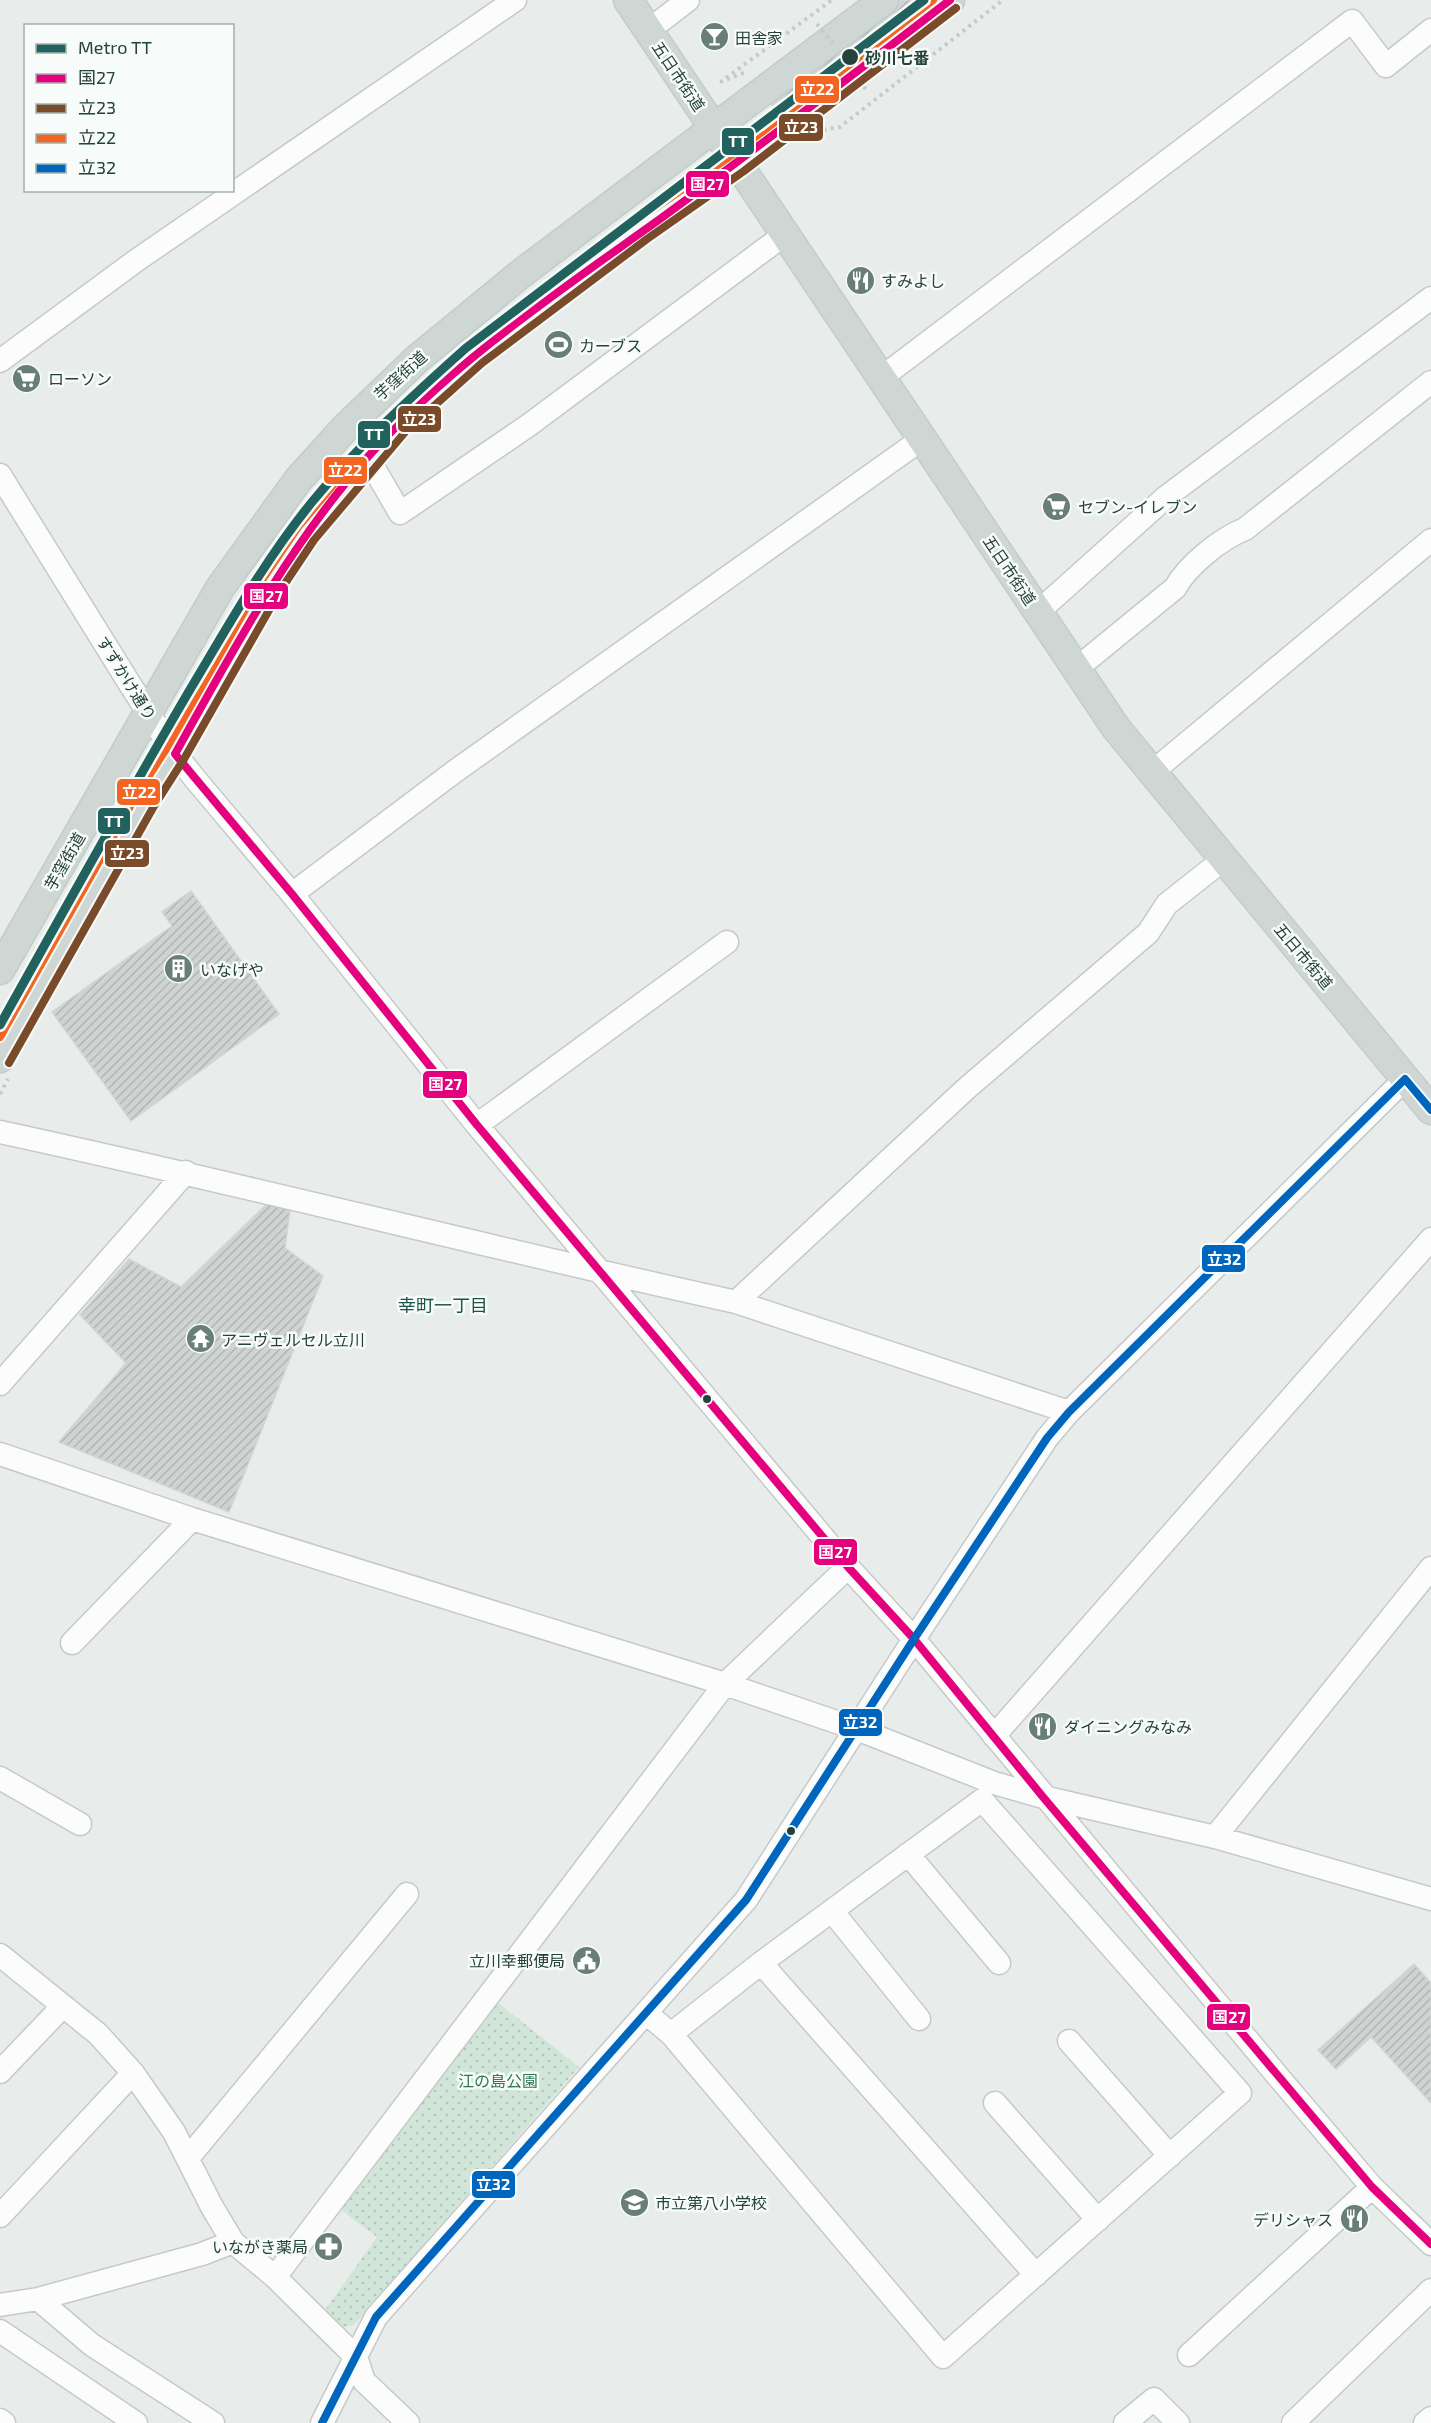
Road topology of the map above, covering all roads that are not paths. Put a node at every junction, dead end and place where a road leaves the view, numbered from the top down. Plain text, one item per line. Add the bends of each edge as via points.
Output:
1 (515, 0) edge
2 (628, 0) edge
3 (688, 0) edge
4 (884, 0) edge
5 (950, 0) edge
6 (649, 30) junction
7 (1431, 30) edge
8 (715, 129) junction
9 (738, 163) junction
10 (784, 235) junction
11 (1431, 298) edge
12 (0, 361) edge
13 (881, 378) junction
14 (1431, 382) edge
15 (922, 439) junction
16 (368, 458) junction
17 (0, 475) edge
18 (1431, 540) edge
19 (1038, 612) junction
20 (1076, 669) junction
21 (149, 713) junction
22 (175, 754) junction
23 (1151, 773) junction
24 (1224, 860) junction
25 (292, 894) junction
26 (727, 942) dead end
27 (0, 970) edge
28 (0, 1058) edge
29 (1405, 1079) junction
30 (1431, 1110) edge
31 (477, 1125) junction
32 (0, 1132) edge
33 (186, 1172) junction
34 (1431, 1239) edge
35 (603, 1272) junction
36 (736, 1302) junction
37 (0, 1384) edge
38 (1069, 1412) junction
39 (0, 1454) edge
40 (192, 1519) junction
41 (848, 1567) junction
42 (1431, 1568) edge
43 (914, 1639) junction
44 (72, 1643) dead end
45 (725, 1684) junction
46 (857, 1729) junction
47 (994, 1736) junction
48 (0, 1778) edge
49 (1043, 1797) junction
50 (80, 1824) dead end
51 (1215, 1837) junction
52 (908, 1854) junction
53 (407, 1894) dead end
54 (1431, 1899) edge
55 (832, 1911) junction
56 (0, 1955) edge
57 (761, 1963) junction
58 (999, 1963) dead end
59 (63, 2006) junction
60 (646, 2013) junction
61 (919, 2019) dead end
62 (671, 2034) junction
63 (1069, 2041) dead end
64 (0, 2072) edge
65 (133, 2073) junction
66 (995, 2103) dead end
67 (1170, 2156) junction
68 (188, 2158) junction
69 (1372, 2187) junction
70 (0, 2216) edge
71 (1098, 2220) junction
72 (233, 2242) junction
73 (1431, 2244) edge
74 (1036, 2275) junction
75 (275, 2277) junction
76 (1431, 2290) edge
77 (38, 2299) junction
78 (0, 2305) edge
79 (0, 2331) edge
80 (1189, 2355) dead end
81 (356, 2357) junction
82 (1431, 2418) edge
83 (0, 2420) edge
84 (4, 2423) edge
85 (136, 2423) edge
86 (213, 2423) edge
87 (322, 2423) edge
88 (408, 2423) edge
89 (1125, 2423) edge
90 (1178, 2423) edge
91 (1293, 2423) edge
92 (1425, 2423) edge

1 - 12 street via 137,260
2 - 6 main road, 五日市街道
3 - 6 street
4 - 8 main road, 芋窪街道
5 - 9 main road, 芋窪街道
6 - 8 main road, 五日市街道
7 - 13 street via 1386,66 1352,21
8 - 9 main road, 五日市街道
8 - 21 main road, 芋窪街道 via 523,272 417,359 345,428 298,480 220,588
9 - 10 main road, 五日市街道
9 - 16 main road, 芋窪街道 via 641,230 475,356 426,397
10 - 13 main road, 五日市街道
10 - 16 street via 529,425 400,513
11 - 19 street via 1166,497
13 - 15 main road, 五日市街道
14 - 20 street via 1245,529 1230,535 1183,574 1174,588
15 - 19 main road, 五日市街道
15 - 25 street via 464,766
16 - 22 main road, 芋窪街道 via 306,534 271,585
17 - 21 street, すずかけ通り
18 - 23 street
19 - 20 main road, 五日市街道
20 - 23 main road, 五日市街道
21 - 22 street, すずかけ通り
21 - 27 main road, 芋窪街道
22 - 25 street, すずかけ通り
22 - 28 main road, 芋窪街道
23 - 24 main road, 五日市街道
24 - 29 main road, 五日市街道
24 - 36 street via 1167,904 1148,933 967,1088
25 - 31 street, すずかけ通り
26 - 31 street
29 - 30 main road, 五日市街道
29 - 38 street
31 - 35 street, すずかけ通り
32 - 33 street
33 - 35 street
33 - 37 street
34 - 47 street
35 - 36 street
35 - 41 street, すずかけ通り
36 - 38 street
38 - 43 street via 1047,1438
39 - 40 street
40 - 44 street
40 - 45 street
41 - 43 street, すずかけ通り
41 - 45 street
42 - 51 street
43 - 46 street
43 - 47 street, すずかけ通り
45 - 46 street
45 - 75 street
46 - 49 street via 994,1783
46 - 60 street via 746,1900
47 - 49 street, すずかけ通り
48 - 50 street
49 - 51 street
49 - 69 street, すずかけ通り
51 - 54 street
52 - 55 street
52 - 58 street
52 - 67 street via 982,1800 1240,2094
53 - 68 street
55 - 57 street
55 - 61 street
56 - 59 street
57 - 62 street
57 - 74 street
59 - 64 street
59 - 65 street via 98,2034
60 - 62 street
60 - 81 street via 376,2318
62 - 74 street via 943,2357
63 - 67 street
65 - 68 street
65 - 70 street
66 - 71 street
67 - 71 street
68 - 72 street
69 - 73 street, すずかけ通り
69 - 80 street
71 - 74 street
72 - 75 street
72 - 77 street
75 - 81 street
76 - 91 street
77 - 78 street
77 - 86 street via 92,2345
79 - 85 street
81 - 87 street
81 - 88 street via 363,2381
82 - 92 street
83 - 84 street
89 - 90 street via 1154,2399

